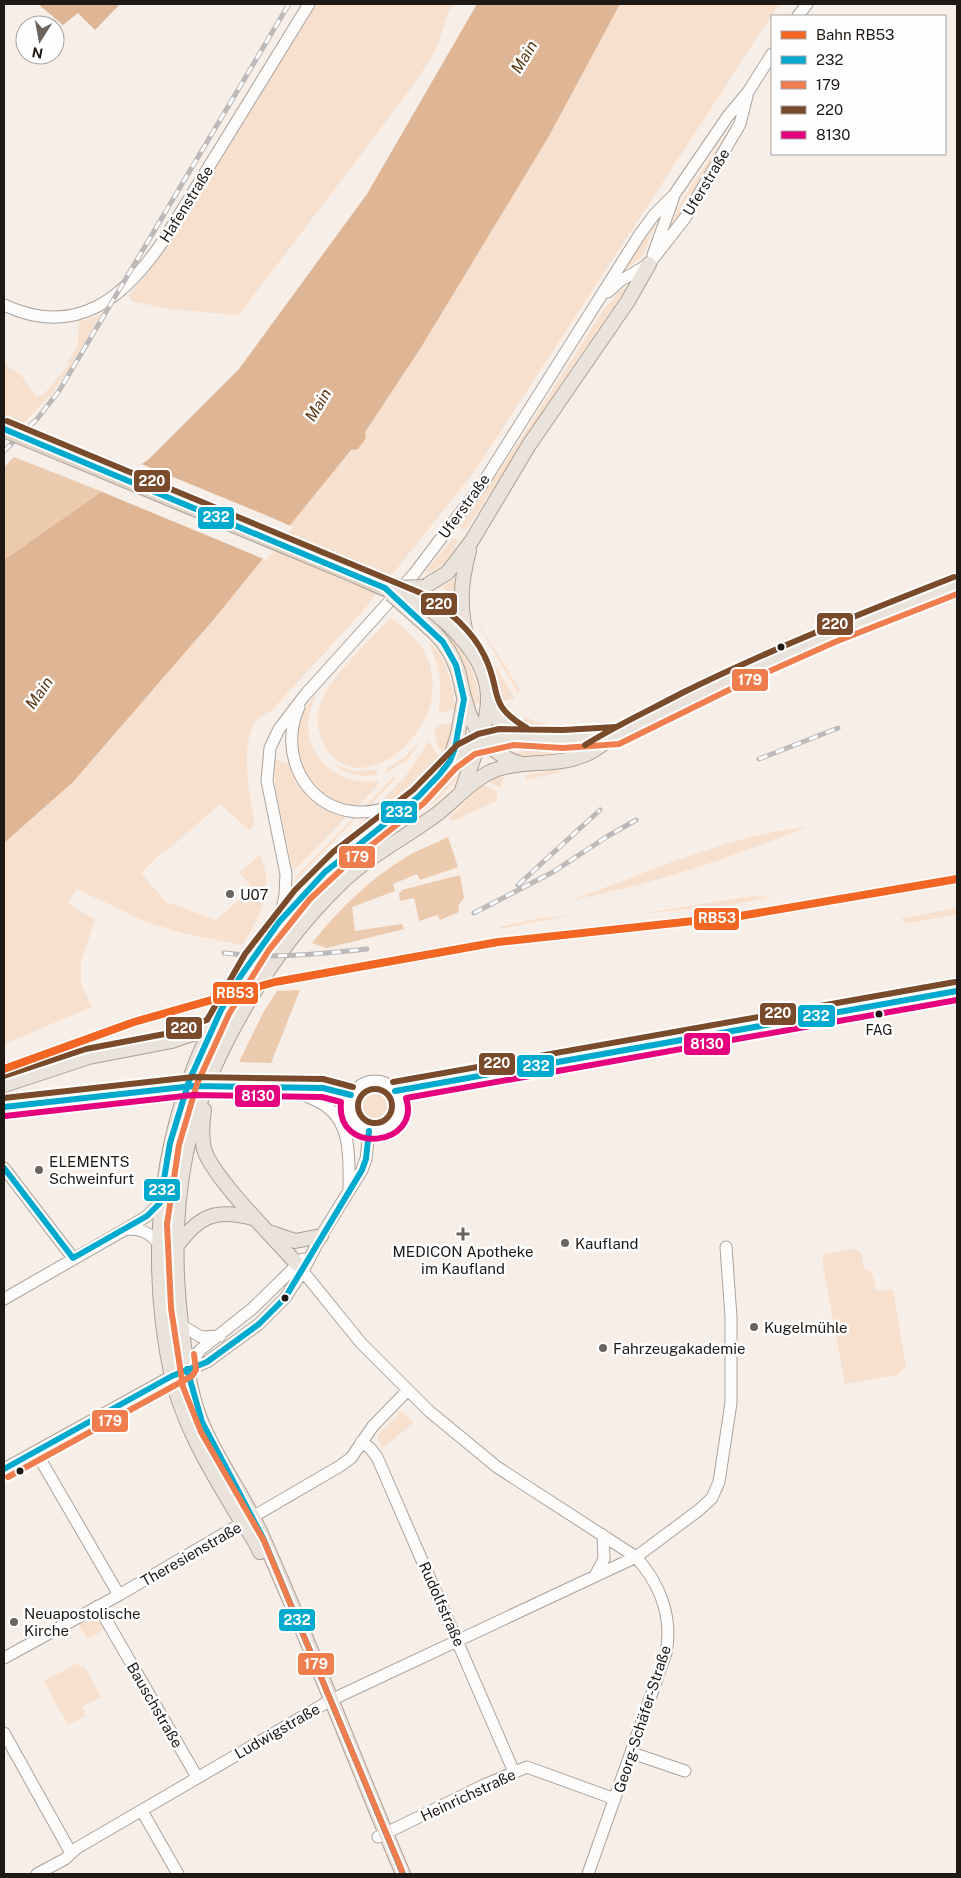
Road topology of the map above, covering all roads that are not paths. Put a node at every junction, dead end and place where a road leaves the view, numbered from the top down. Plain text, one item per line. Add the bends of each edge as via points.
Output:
1 (309, 4) edge
2 (807, 4) edge
3 (799, 15) edge
4 (771, 56) edge
5 (748, 92) junction
6 (674, 195) junction
7 (649, 264) junction
8 (600, 300) junction
9 (4, 305) edge
10 (4, 429) edge
11 (471, 542) junction
12 (957, 585) edge
13 (385, 588) junction
14 (470, 648) junction
15 (305, 695) junction
16 (464, 699) junction
17 (489, 709) junction
18 (523, 736) junction
19 (616, 736) junction
20 (482, 741) junction
21 (450, 761) junction
22 (524, 765) junction
23 (462, 790) junction
24 (418, 797) junction
25 (279, 922) junction
26 (957, 991) edge
27 (213, 1027) junction
28 (4, 1085) edge
29 (286, 1087) junction
30 (207, 1090) junction
31 (395, 1091) junction
32 (352, 1095) junction
33 (4, 1107) edge
34 (369, 1131) junction
35 (4, 1168) edge
36 (350, 1191) junction
37 (160, 1203) junction
38 (256, 1219) junction
39 (126, 1229) junction
40 (270, 1232) junction
41 (321, 1236) junction
42 (158, 1243) junction
43 (176, 1247) junction
44 (726, 1247) dead end
45 (73, 1258) junction
46 (300, 1268) junction
47 (4, 1299) edge
48 (181, 1325) junction
49 (220, 1336) junction
50 (187, 1368) junction
51 (172, 1376) junction
52 (407, 1391) junction
53 (361, 1442) junction
54 (36, 1452) junction
55 (4, 1469) edge
56 (249, 1520) junction
57 (603, 1535) junction
58 (636, 1557) junction
59 (595, 1576) junction
60 (119, 1596) junction
61 (98, 1606) junction
62 (458, 1639) junction
63 (4, 1658) edge
64 (327, 1702) junction
65 (4, 1733) edge
66 (632, 1753) junction
67 (685, 1771) dead end
68 (514, 1772) junction
69 (197, 1777) junction
70 (615, 1799) junction
71 (142, 1811) junction
72 (382, 1835) junction
73 (71, 1853) junction
74 (37, 1874) edge
75 (178, 1874) edge
76 (394, 1874) edge
77 (403, 1874) edge
78 (588, 1874) edge

1 - 9 street, Hafenstraße via 166,238 125,288 99,307 72,316 36,316
2 - 3 street
4 - 5 street, Uferstraße
5 - 6 street, Uferstraße
5 - 7 street, Uferstraße via 740,124 710,178 685,218
6 - 7 street, Uferstraße
6 - 8 street, Uferstraße via 640,234
7 - 8 street, Uferstraße via 620,281
7 - 11 main road via 628,301 529,445
8 - 15 street, Uferstraße via 471,498 414,574
10 - 13 highway, bridge
11 - 13 main road, bridge via 453,566 432,584 419,588
11 - 14 main road via 464,571 461,609
12 - 19 main road via 739,675
13 - 14 main road, bridge via 423,603
13 - 16 main road, bridge via 435,633 456,666
14 - 17 main road via 481,669
15 - 24 street, Uferstraße via 296,714 291,745 298,771 318,798 339,808 362,812
15 - 25 street, Uferstraße via 279,729 268,759 269,795 286,874
16 - 20 main road
16 - 21 main road
17 - 18 main road via 500,722
17 - 20 main road
18 - 19 main road via 563,739
18 - 20 main road
19 - 22 main road via 584,755
20 - 21 main road
20 - 22 main road via 504,757
20 - 23 main road
21 - 24 main road
22 - 23 main road via 493,771
23 - 30 main road via 439,813 349,875 309,916 238,1021
24 - 25 main road via 338,860
25 - 27 main road via 240,977
26 - 31 street
27 - 28 main road via 172,1041 80,1060
27 - 37 main road via 179,1111
29 - 32 street via 323,1088
29 - 33 street, bridge via 166,1088
29 - 36 street via 321,1103 342,1126 350,1157
30 - 38 main road via 202,1124 204,1150 220,1176
30 - 43 main road via 187,1150
31 - 32 street via 383,1082 368,1081
31 - 34 street via 400,1110 395,1122 384,1130
32 - 34 street via 350,1114 358,1125
34 - 36 street via 366,1159
35 - 45 street
36 - 41 street
37 - 39 street via 148,1216
37 - 42 main road
38 - 40 main road
38 - 43 main road via 225,1213 210,1216 197,1223
39 - 42 street via 146,1232
39 - 45 street
40 - 41 main road via 295,1241
40 - 46 main road
41 - 46 street
42 - 51 main road via 162,1309
43 - 48 main road
44 - 58 street via 733,1367 728,1430 719,1482 712,1498 699,1510
45 - 47 street via 45,1278
46 - 49 street
46 - 50 street via 285,1298 259,1324 207,1362
46 - 52 street, Georg-Schäfer-Straße via 344,1324
48 - 49 street via 201,1337
48 - 50 main road
49 - 50 street via 200,1350
50 - 51 street
50 - 56 main road via 202,1422
51 - 54 street
51 - 56 main road via 193,1436 233,1508
52 - 53 street, Theresienstraße
52 - 57 street, Georg-Schäfer-Straße via 496,1467
53 - 56 street, Theresienstraße via 340,1466
53 - 62 street, Rudolfstraße via 377,1457
54 - 55 street
54 - 60 street
56 - 60 street, Theresienstraße
56 - 64 main road
57 - 58 street, Georg-Schäfer-Straße
57 - 59 street via 604,1559
58 - 59 street, Ludwigstraße
58 - 66 street, Georg-Schäfer-Straße via 660,1593 669,1634 666,1653
59 - 62 street, Ludwigstraße
60 - 61 street, Theresienstraße
61 - 63 street, Theresienstraße
61 - 69 street, Bauschstraße
62 - 64 street, Ludwigstraße
62 - 68 street, Rudolfstraße
64 - 69 street, Ludwigstraße
64 - 72 main road
65 - 73 street
66 - 67 street
66 - 70 street, Georg-Schäfer-Straße
68 - 70 street, Heinrichstraße via 528,1767
68 - 72 street, Heinrichstraße
69 - 71 street, Ludwigstraße
70 - 78 street, Georg-Schäfer-Straße
71 - 73 street, Ludwigstraße
71 - 75 street
72 - 76 main road
72 - 77 main road
73 - 74 street, Ludwigstraße

